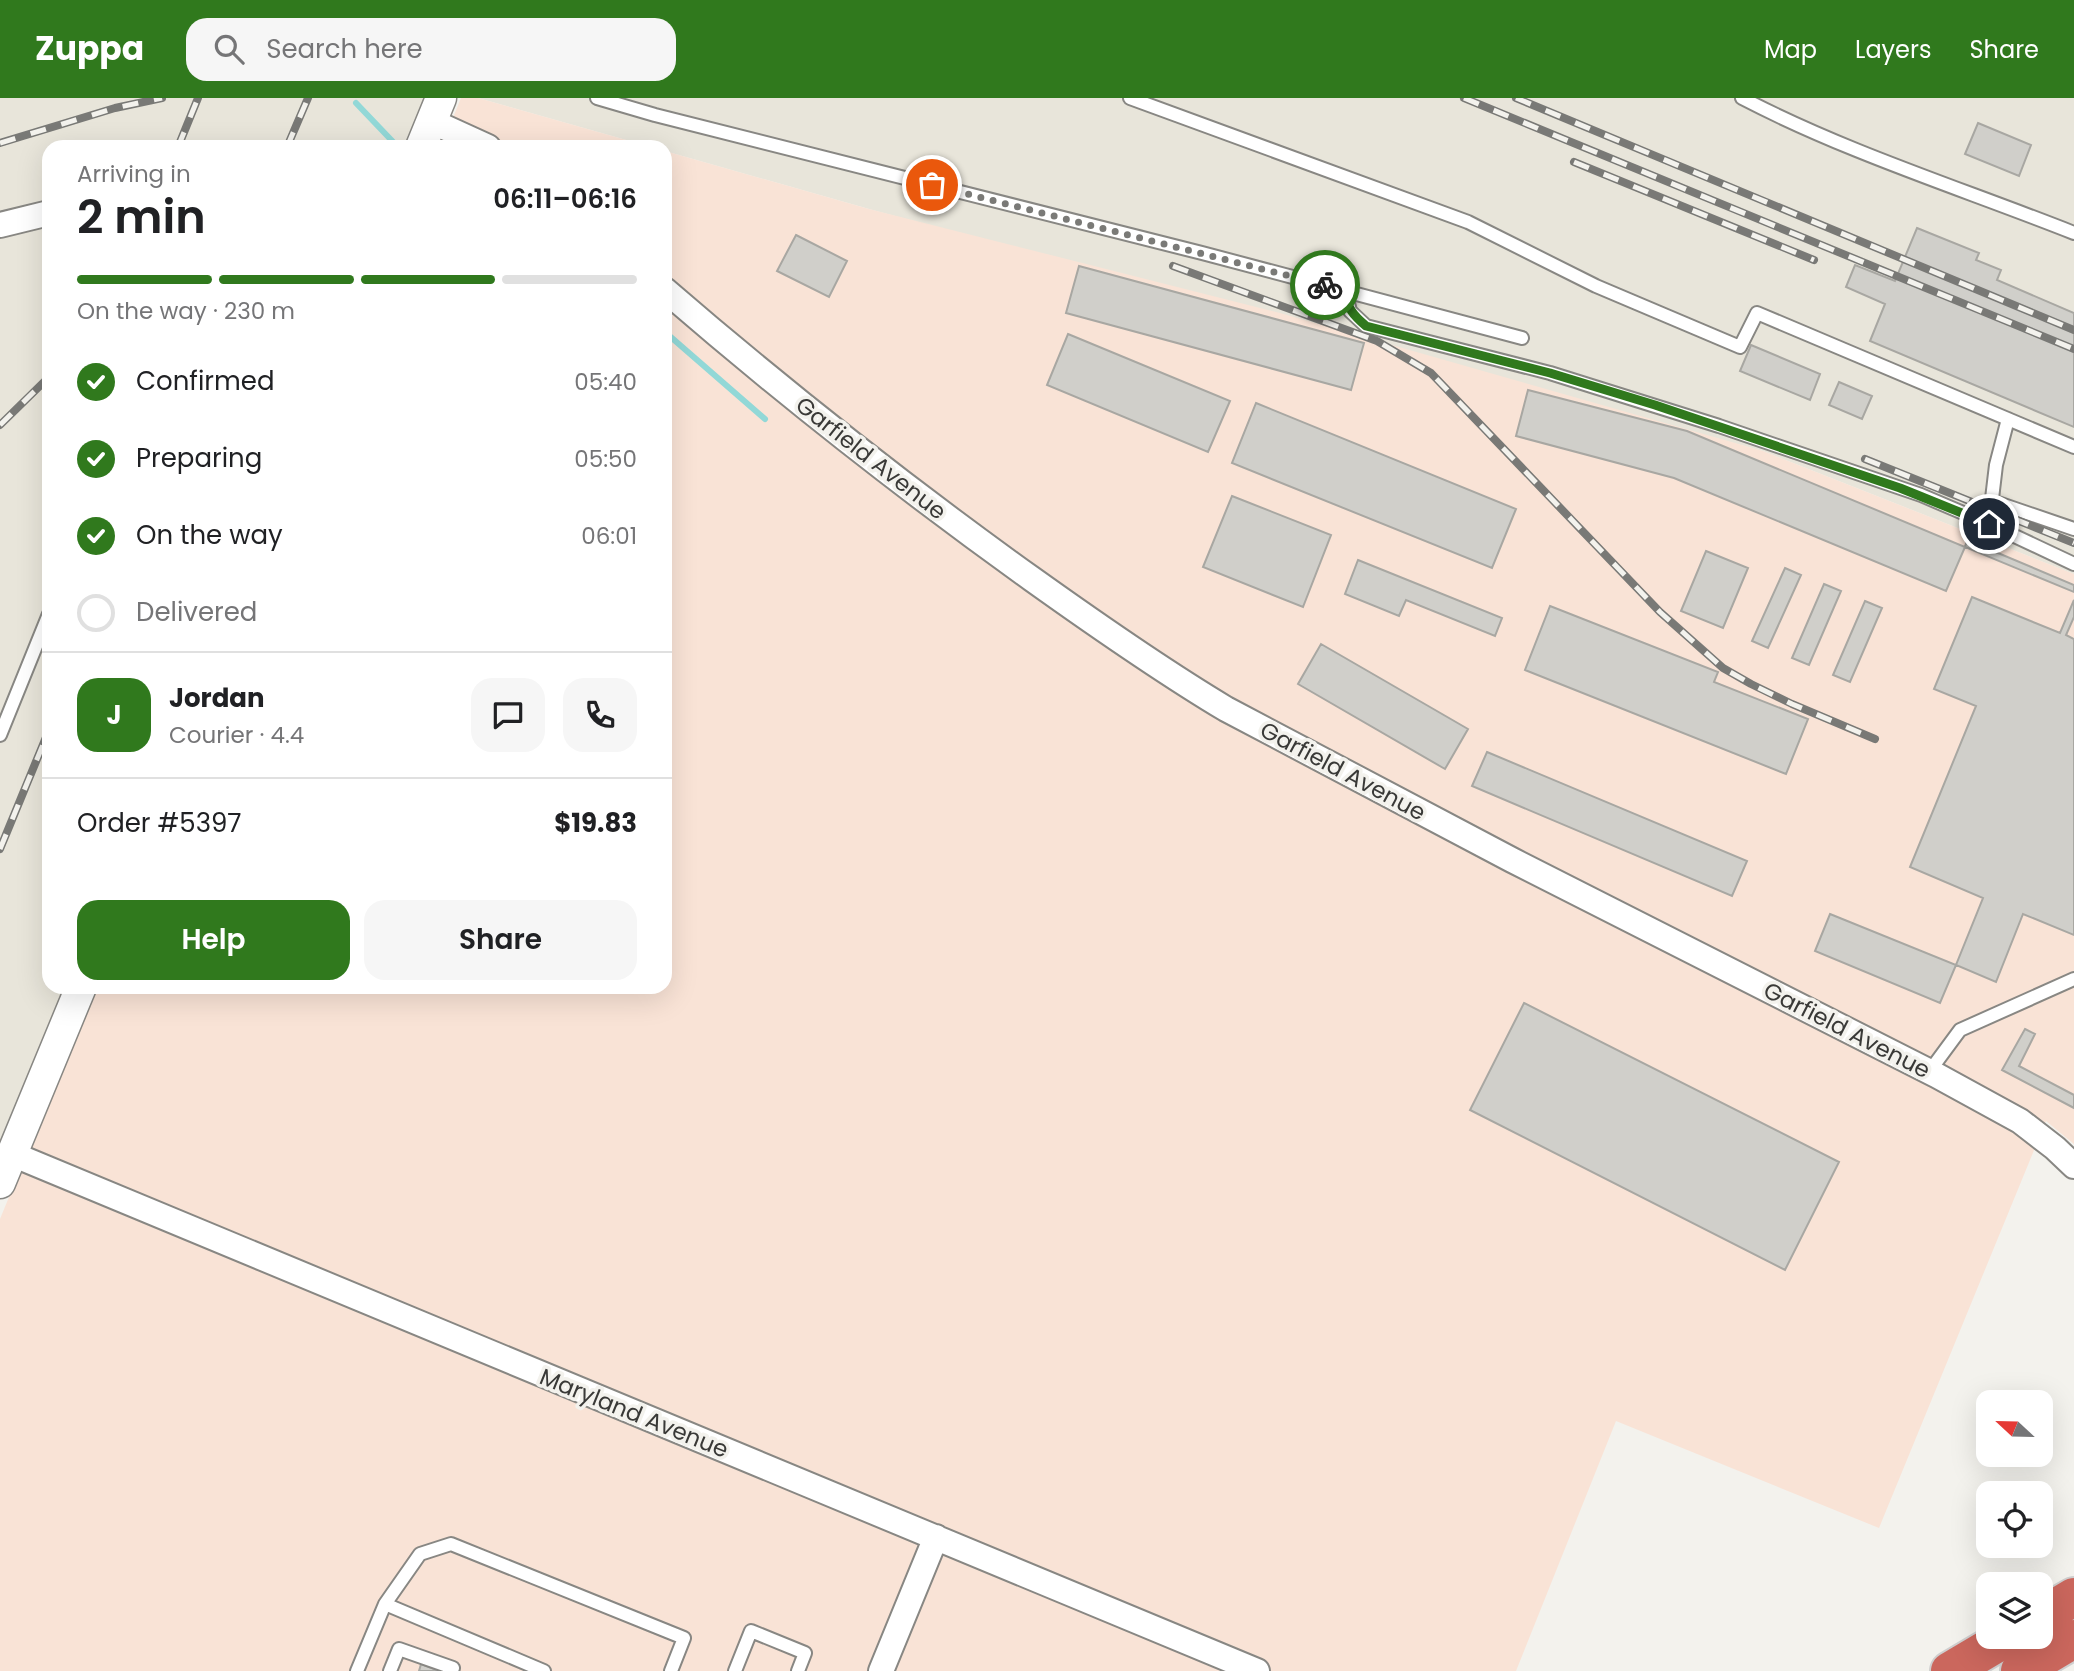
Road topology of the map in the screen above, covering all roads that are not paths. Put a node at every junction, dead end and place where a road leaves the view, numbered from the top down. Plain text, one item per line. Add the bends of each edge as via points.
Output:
1 (597, 98) edge
2 (1130, 98) edge
3 (1742, 98) edge
4 (431, 122) edge
5 (472, 140) edge
6 (42, 215) edge
7 (0, 225) edge
8 (2074, 233) edge
9 (1345, 291) junction
10 (672, 296) edge
11 (1522, 338) dead end
12 (2008, 419) junction
13 (2074, 447) edge
14 (1992, 501) junction
15 (1989, 524) junction
16 (2074, 529) edge
17 (2074, 564) edge
18 (42, 631) edge
19 (0, 735) edge
20 (2074, 979) edge
21 (78, 994) edge
22 (1930, 1072) junction
23 (12, 1154) junction
24 (2074, 1166) edge
25 (0, 1184) edge
26 (936, 1537) junction
27 (2074, 1597) edge
28 (384, 1604) junction
29 (2053, 1609) edge
30 (2074, 1639) edge
31 (1987, 1649) edge
32 (453, 1668) dead end
33 (357, 1671) edge
34 (390, 1671) edge
35 (544, 1671) edge
36 (671, 1671) edge
37 (735, 1671) edge
38 (797, 1671) edge
39 (881, 1671) edge
40 (1257, 1671) edge
41 (1951, 1671) edge
42 (2020, 1671) edge

1 - 9 lane
2 - 12 lane via 1460,219 1596,286 1740,346 1757,313
3 - 8 lane via 1846,146
4 - 5 street
6 - 7 street
9 - 11 lane
9 - 15 lane via 1353,316 1366,326 1655,405 1900,488
10 - 22 street, Garfield Avenue via 904,485 1185,685 1512,860
12 - 13 lane
12 - 14 lane
14 - 15 lane
14 - 16 lane
15 - 17 lane
18 - 19 lane
20 - 22 lane via 1960,1030
21 - 23 street
22 - 24 street, Garfield Avenue via 2020,1121
23 - 25 street
23 - 26 street, Maryland Avenue
26 - 39 street
26 - 40 street, Maryland Avenue
27 - 29 highway
28 - 33 lane
28 - 35 lane
28 - 36 lane via 419,1554 451,1544 684,1637
30 - 42 highway
31 - 41 highway
32 - 34 lane via 399,1649
37 - 38 lane via 751,1631 805,1653

